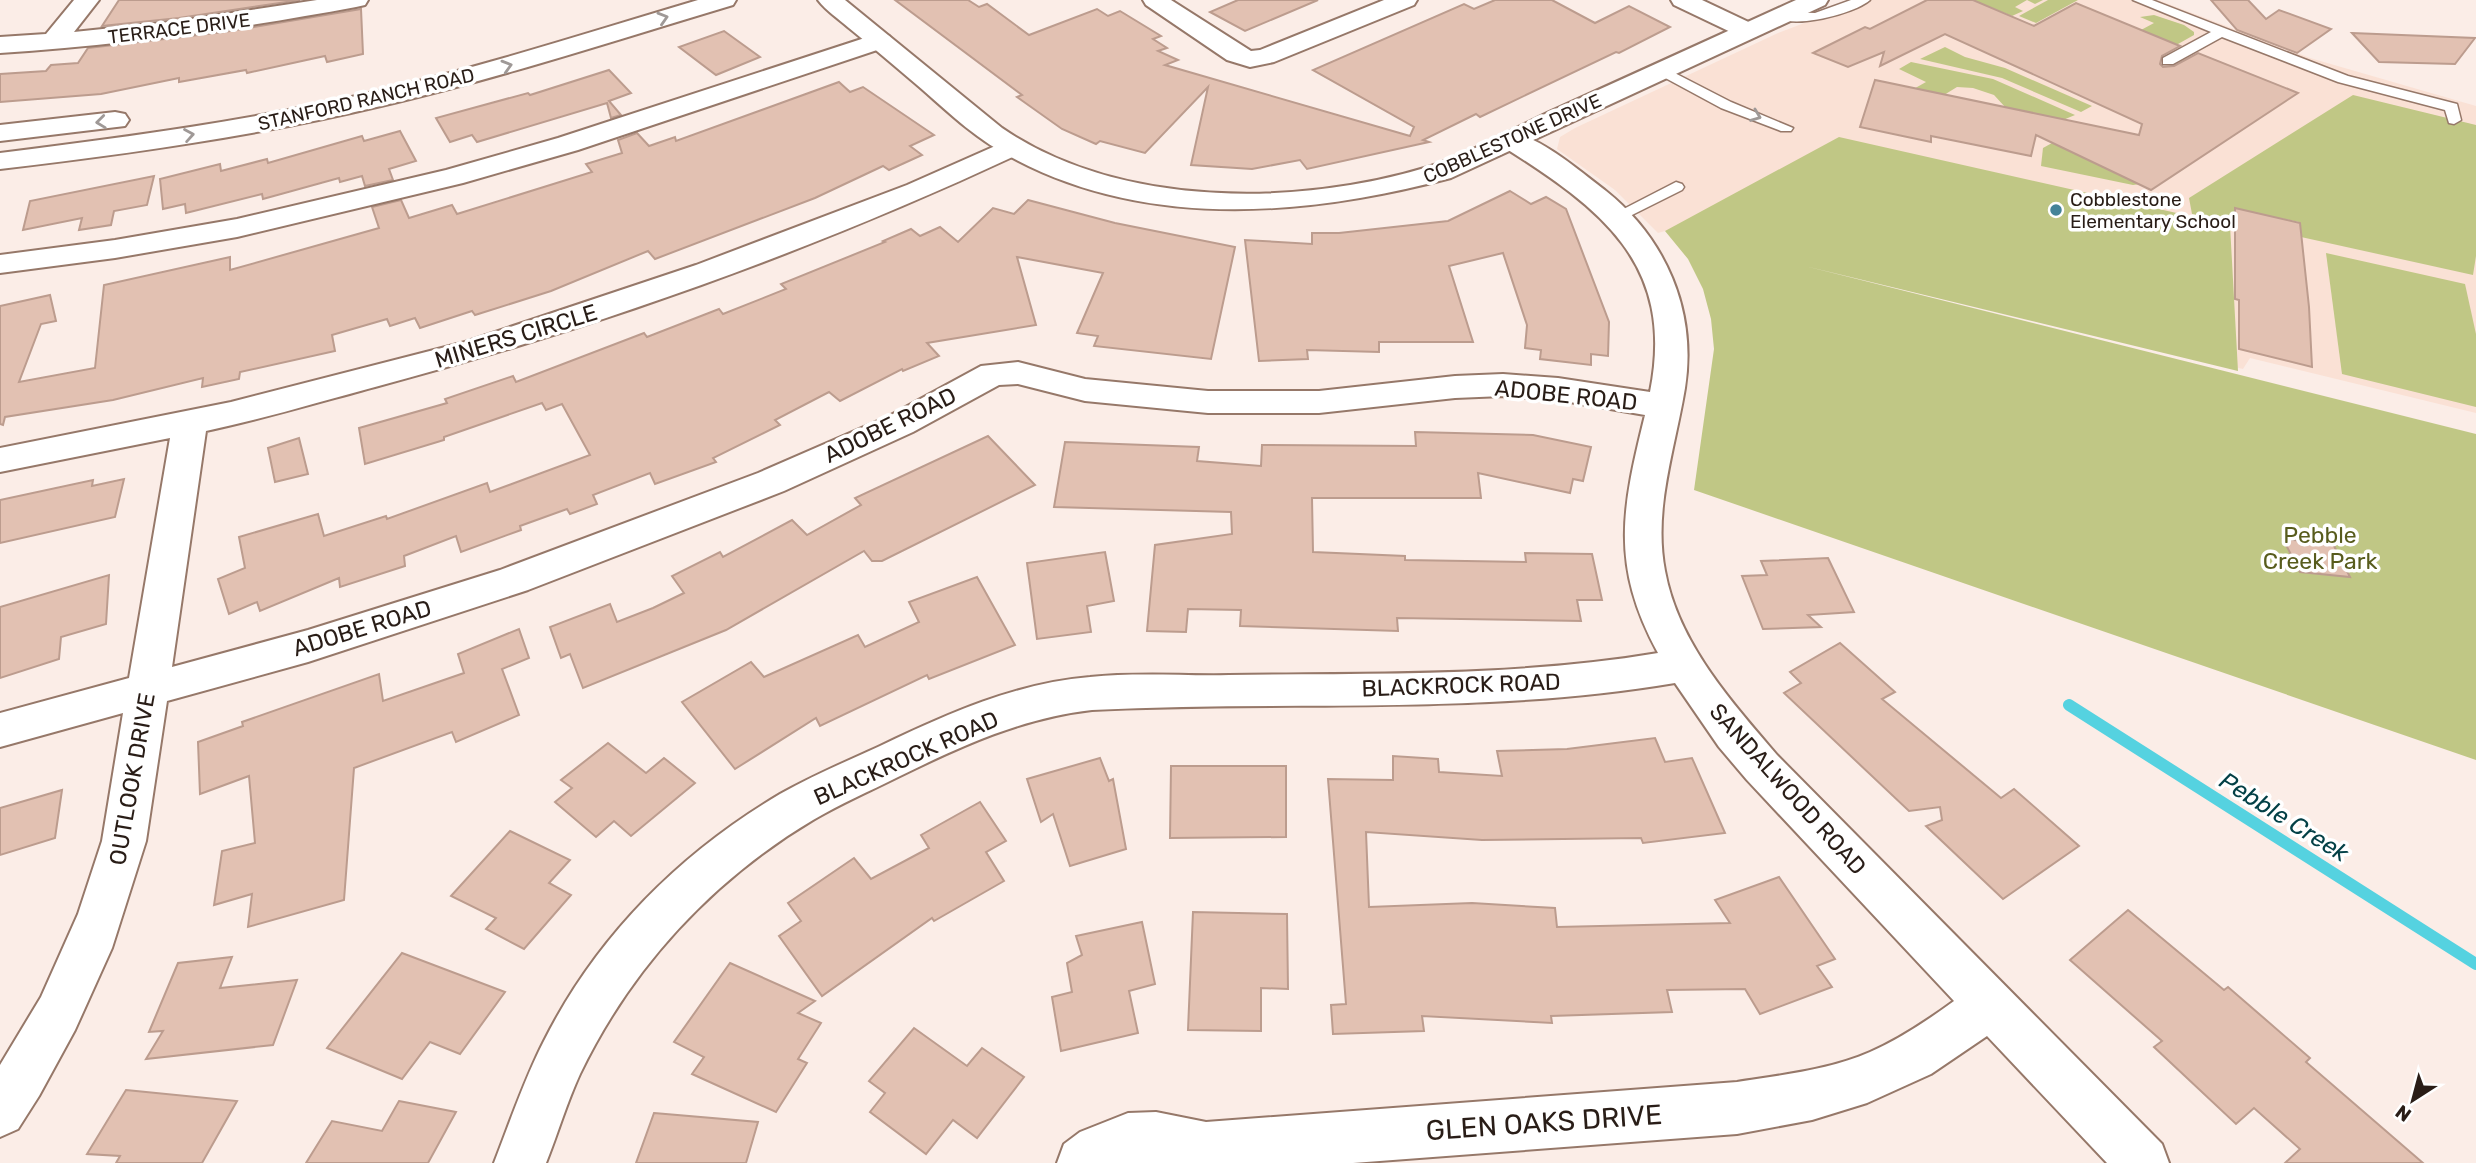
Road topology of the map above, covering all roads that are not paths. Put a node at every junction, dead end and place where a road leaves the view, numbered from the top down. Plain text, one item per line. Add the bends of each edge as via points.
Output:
1 (87, 0) edge
2 (356, 0) edge
3 (645, 0) edge
4 (724, 0) edge
5 (830, 0) edge
6 (1156, 0) edge
7 (1405, 0) edge
8 (1683, 0) edge
9 (1816, 0) edge
10 (1863, 0) edge
11 (2140, 0) edge
12 (1781, 16) junction
13 (1748, 31) junction
14 (2221, 32) junction
15 (880, 41) junction
16 (53, 42) junction
17 (0, 46) edge
18 (2168, 61) dead end
19 (396, 69) dead end
20 (1662, 71) junction
21 (140, 117) dead end
22 (2454, 120) dead end
23 (1786, 128) dead end
24 (0, 133) edge
25 (1512, 140) junction
26 (1011, 147) junction
27 (0, 161) edge
28 (1676, 187) dead end
29 (1618, 216) junction
30 (0, 264) edge
31 (1663, 406) junction
32 (190, 423) junction
33 (0, 460) edge
34 (1685, 665) junction
35 (147, 690) junction
36 (0, 730) edge
37 (1991, 1004) junction
38 (0, 1111) edge
39 (520, 1163) edge
40 (1083, 1163) edge
41 (2143, 1163) edge

1 - 16 street
2 - 16 street, TERRACE DRIVE via 204,26
3 - 19 street, STANFORD RANCH ROAD
27 -> 4 street, STANFORD RANCH ROAD via 170,139 379,99 497,69
5 - 15 street, COBBLESTONE DRIVE
6 - 7 street via 1236,55 1250,59
8 - 13 street
9 - 12 street, COBBLESTONE DRIVE
10 - 12 lane via 1816,17
11 - 14 lane
12 - 13 street, COBBLESTONE DRIVE
13 - 20 street, COBBLESTONE DRIVE
14 - 18 lane
14 - 22 lane via 2343,79 2452,107
15 - 26 street, COBBLESTONE DRIVE
15 - 30 street via 453,177 237,228
16 - 17 street, TERRACE DRIVE
20 -> 23 lane via 1726,105
20 - 25 street, COBBLESTONE DRIVE
21 -> 24 street
25 - 26 street, COBBLESTONE DRIVE via 1441,172 1398,184 1343,196 1251,201 1206,201 1109,185
25 - 29 street, SANDALWOOD ROAD via 1578,181
26 - 32 street, MINERS CIRCLE via 917,191 570,320 381,376
28 - 29 lane
29 - 31 street, SANDALWOOD ROAD via 1646,251 1667,301 1671,364
31 - 34 street, SANDALWOOD ROAD via 1644,498 1643,563 1654,603
31 - 35 street, ADOBE ROAD via 1503,385 1319,402 1208,402 1085,390 1018,373 993,374 901,424 771,482 606,546 367,628
32 - 33 street, MINERS CIRCLE
32 - 35 street, OUTLOOK DRIVE
34 - 37 street, SANDALWOOD ROAD via 1710,707 1781,788
34 - 39 street, BLACKROCK ROAD via 1542,684 1090,693 1006,712 960,729 800,806 712,864 666,906 629,948 568,1044
35 - 36 street, ADOBE ROAD
35 - 38 street, OUTLOOK DRIVE via 124,841 105,907 77,979
37 - 40 street, GLEN OAKS DRIVE via 1883,1072 1760,1104 1206,1148 1145,1135 1113,1142
37 - 41 street, SANDALWOOD ROAD

